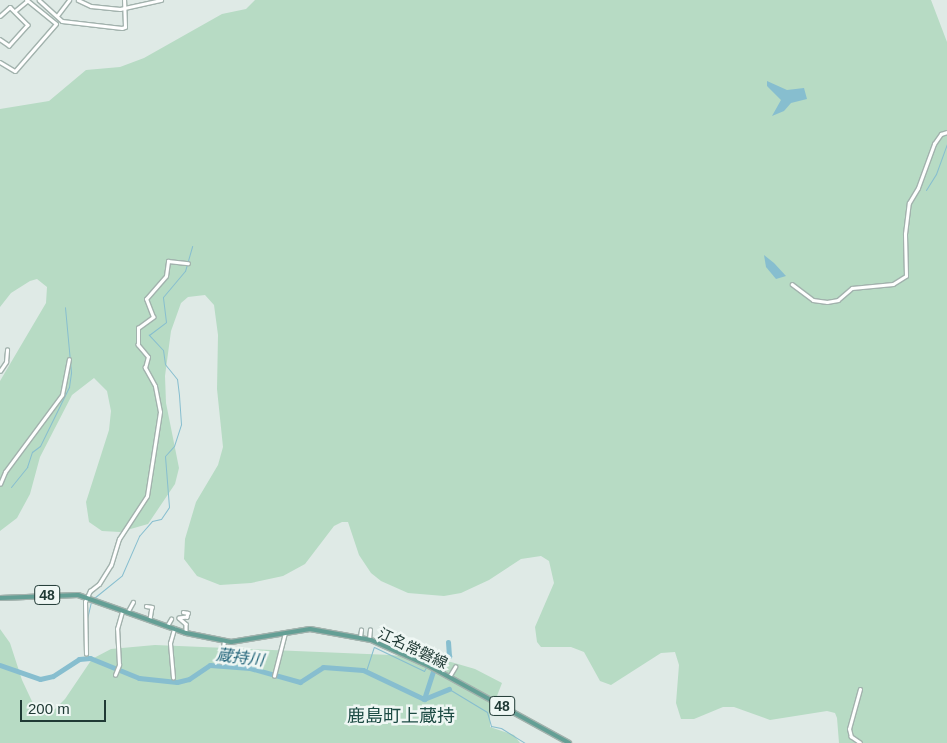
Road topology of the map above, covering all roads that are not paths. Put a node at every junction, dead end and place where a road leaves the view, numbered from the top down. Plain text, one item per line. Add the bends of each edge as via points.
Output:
1 (26, 0) edge
2 (69, 0) edge
3 (78, 0) edge
4 (124, 0) edge
5 (161, 0) edge
6 (42, 1) edge
7 (124, 9) junction
8 (15, 11) junction
9 (0, 16) edge
10 (57, 16) junction
11 (0, 40) edge
12 (0, 62) edge
13 (947, 132) edge
14 (188, 263) dead end
15 (792, 284) dead end
16 (8, 350) dead end
17 (69, 360) dead end
18 (0, 371) edge
19 (0, 484) edge
20 (88, 597) junction
21 (0, 598) edge
22 (133, 602) dead end
23 (146, 606) dead end
24 (122, 609) junction
25 (128, 611) junction
26 (183, 612) dead end
27 (171, 619) dead end
28 (150, 620) junction
29 (167, 626) junction
30 (174, 629) junction
31 (361, 630) dead end
32 (370, 630) dead end
33 (285, 632) junction
34 (186, 633) junction
35 (360, 637) junction
36 (369, 639) junction
37 (224, 641) junction
38 (86, 654) dead end
39 (221, 662) dead end
40 (426, 665) junction
41 (455, 667) dead end
42 (443, 674) junction
43 (115, 675) dead end
44 (274, 676) dead end
45 (449, 677) junction
46 (173, 678) dead end
47 (860, 689) dead end
48 (569, 743) edge
49 (860, 743) edge

1 - 8 street
1 - 12 street via 56,24 15,71 11,72
2 - 10 street
3 - 7 street via 91,6
4 - 7 street
5 - 7 street
6 - 10 street
7 - 10 street via 125,28 62,21
8 - 9 street via 8,7
8 - 11 street via 28,26 9,46
13 - 15 street via 940,134 934,144 909,203 905,234 906,276 893,284 852,288 838,300 827,302 813,300
14 - 20 street via 168,261 166,276 146,299 152,317 139,326 137,339 148,356 144,368 155,386 160,412 147,496 118,539 111,565
16 - 18 street
17 - 19 street via 62,395 5,472
20 - 21 main road, 江名常磐線 / 48 via 68,594
20 - 24 main road, 江名常磐線 / 48
20 - 38 street via 84,610
22 - 25 street
23 - 28 street via 152,607
24 - 25 main road, 江名常磐線 / 48
24 - 43 street via 117,629 119,665
25 - 28 main road, 江名常磐線 / 48
26 - 34 street via 188,613 187,617 179,618 187,625
27 - 29 street
28 - 29 main road, 江名常磐線 / 48
29 - 30 main road, 江名常磐線 / 48
30 - 34 main road, 江名常磐線 / 48
30 - 46 street via 170,643
31 - 35 street
32 - 36 street
33 - 35 main road, 江名常磐線 / 48 via 310,629
33 - 37 main road, 江名常磐線 / 48 via 246,642
33 - 44 street
34 - 37 main road, 江名常磐線 / 48
35 - 36 main road, 江名常磐線 / 48
36 - 40 main road, 江名常磐線 / 48
37 - 39 street
40 - 42 main road, 江名常磐線 / 48
40 - 42 street via 437,663
41 - 45 street
42 - 45 main road, 江名常磐線 / 48
45 - 48 main road, 江名常磐線 / 48
47 - 49 street via 849,729 851,736

